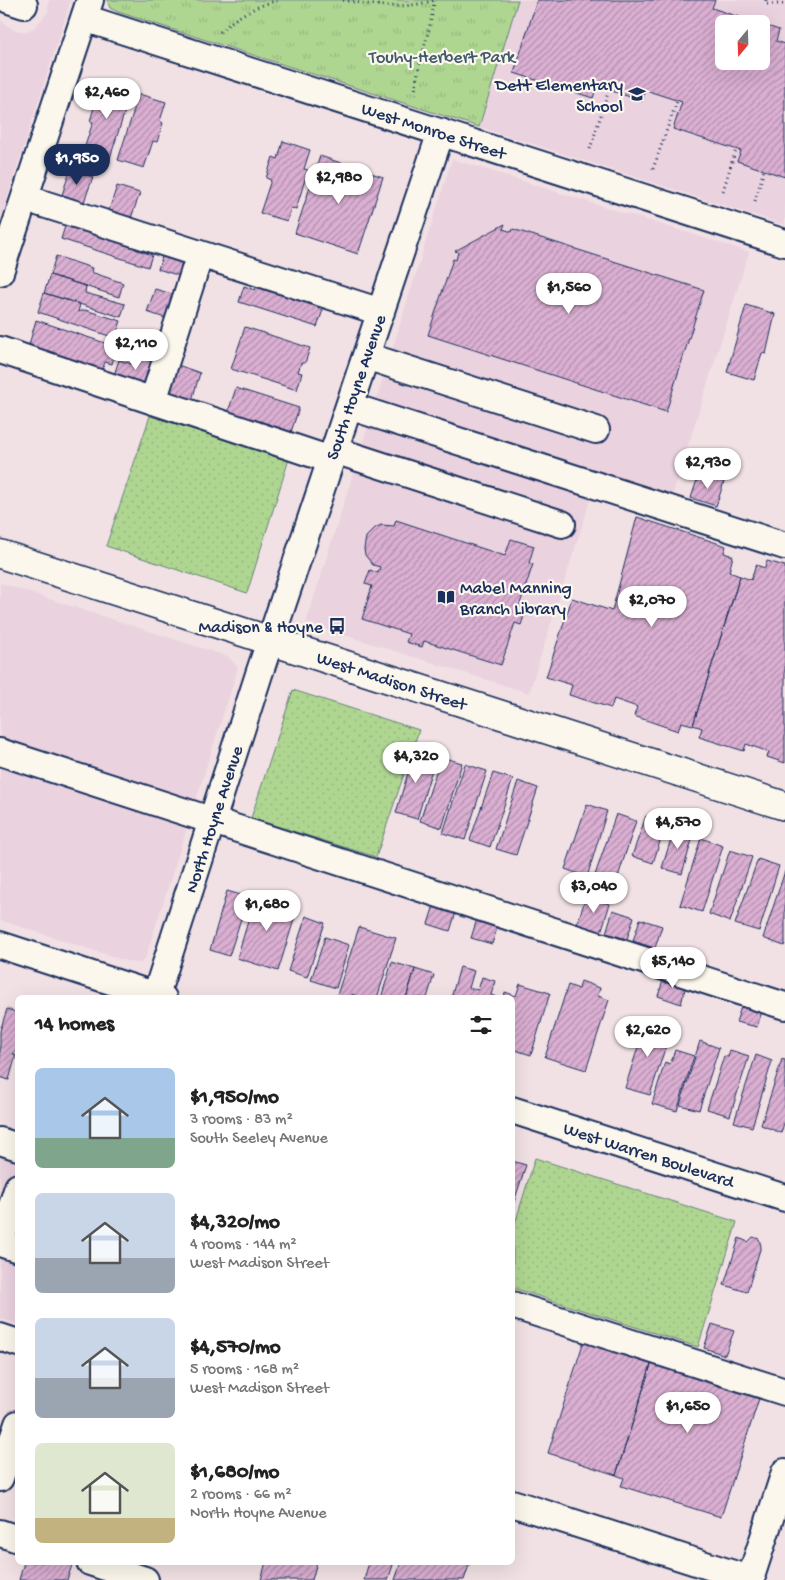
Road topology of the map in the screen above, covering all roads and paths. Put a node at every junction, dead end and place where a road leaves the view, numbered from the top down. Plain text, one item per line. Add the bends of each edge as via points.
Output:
1 (280, 0) edge
2 (343, 0) edge
3 (434, 0) edge
4 (766, 0) edge
5 (785, 4) edge
6 (87, 9) edge
7 (220, 32) dead end
8 (609, 90) dead end
9 (415, 94) dead end
10 (677, 101) dead end
11 (440, 132) junction
12 (590, 149) dead end
13 (736, 150) dead end
14 (653, 169) dead end
15 (764, 170) dead end
16 (723, 191) dead end
17 (25, 198) junction
18 (754, 201) dead end
19 (785, 243) edge
20 (200, 254) junction
21 (0, 272) edge
22 (381, 312) junction
23 (0, 350) edge
24 (366, 356) junction
25 (153, 401) junction
26 (349, 406) junction
27 (596, 430) dead end
28 (333, 455) junction
29 (562, 524) dead end
30 (783, 539) edge
31 (0, 554) edge
32 (270, 641) junction
33 (0, 752) edge
34 (785, 806) edge
35 (212, 820) junction
36 (0, 945) edge
37 (152, 995) edge
38 (159, 995) edge
39 (785, 1006) edge
40 (515, 1111) edge
41 (0, 1141) edge
42 (15, 1146) edge
43 (15, 1196) edge
44 (785, 1198) edge
45 (0, 1244) edge
46 (15, 1248) edge
47 (515, 1306) edge
48 (0, 1337) edge
49 (15, 1342) edge
50 (785, 1392) edge
51 (15, 1433) edge
52 (785, 1472) edge
53 (0, 1478) edge
54 (515, 1504) edge
55 (0, 1534) edge
56 (15, 1538) edge
57 (98, 1565) edge
58 (134, 1578) edge
59 (751, 1580) edge

1 - 7 path via 231,20
2 - 3 path via 384,7 411,6
3 - 9 path via 432,24 416,77
4 - 5 path via 766,4
6 - 11 street, West Monroe Street
6 - 17 street
8 - 12 path
10 - 14 path
11 - 19 street, West Monroe Street
11 - 22 street, South Hoyne Avenue
13 - 16 path
15 - 18 path
17 - 20 street
17 - 21 street
20 - 22 street
20 - 25 street
22 - 24 street, South Hoyne Avenue
23 - 25 street
24 - 26 street, South Hoyne Avenue
24 - 27 street
25 - 28 street
26 - 28 street, South Hoyne Avenue
26 - 30 street
28 - 29 street
28 - 32 street, South Hoyne Avenue
31 - 32 main road, West Madison Street
32 - 34 main road, West Madison Street
32 - 35 street, North Hoyne Avenue
33 - 35 street
35 - 38 street, North Hoyne Avenue
35 - 39 street
36 - 37 street
40 - 44 street, West Warren Boulevard
41 - 42 street
43 - 45 street
45 - 46 street
47 - 50 street
48 - 49 street
51 - 53 street
52 - 59 street
54 - 59 street
55 - 56 street
57 - 58 street

